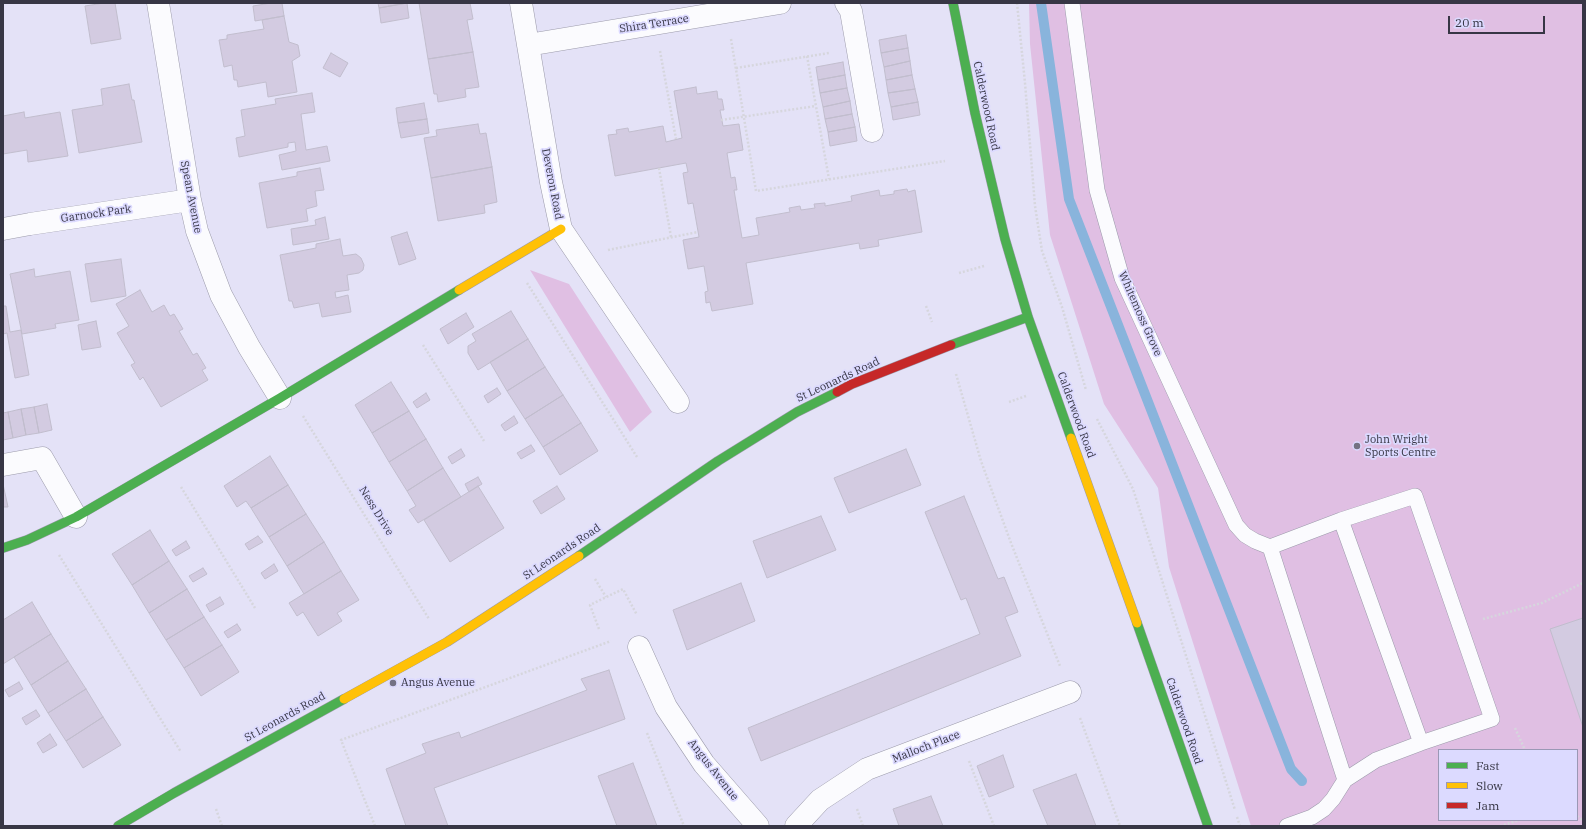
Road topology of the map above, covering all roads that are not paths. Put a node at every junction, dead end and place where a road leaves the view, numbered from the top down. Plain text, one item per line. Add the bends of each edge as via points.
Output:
1 (158, 3) edge
2 (521, 3) edge
3 (780, 3) edge
4 (846, 3) edge
5 (954, 3) edge
6 (1072, 3) edge
7 (528, 45) junction
8 (872, 131) dead end
9 (190, 200) junction
10 (561, 228) junction
11 (3, 229) edge
12 (1028, 317) junction
13 (284, 395) junction
14 (678, 402) dead end
15 (3, 465) edge
16 (76, 517) junction
17 (1341, 520) junction
18 (1270, 547) junction
19 (3, 548) edge
20 (639, 647) dead end
21 (1070, 692) road end
22 (1421, 743) junction
23 (1345, 780) junction
24 (1313, 822) edge
25 (118, 826) edge
26 (758, 826) edge
27 (796, 826) edge
28 (1208, 826) edge
29 (1287, 826) edge

1 - 9 street, Spean Avenue
2 - 7 street, Deveron Road
3 - 7 street, Shira Terrace
4 - 8 street via 851,11
5 - 12 street, Calderwood Road via 988,174
6 - 18 lane, Whitemoss Grove via 1097,190 1122,278 1236,525 1255,542
7 - 10 street, Deveron Road
9 - 11 street, Garnock Park
9 - 13 street, Spean Avenue via 196,231 221,295 249,347
10 - 13 street
10 - 14 street, Deveron Road
12 - 25 street, St Leonards Road via 852,384 797,412 718,461 446,642
12 - 28 street, Calderwood Road
13 - 16 street
15 - 16 street via 42,458
16 - 19 street via 45,533
17 - 18 lane
17 - 22 lane
17 - 22 lane via 1415,496 1492,719
18 - 23 lane
20 - 26 street, Angus Avenue via 666,707 704,764
21 - 27 street, Malloch Place via 867,769 820,800
22 - 23 lane via 1376,760
23 - 24 lane
24 - 29 lane

